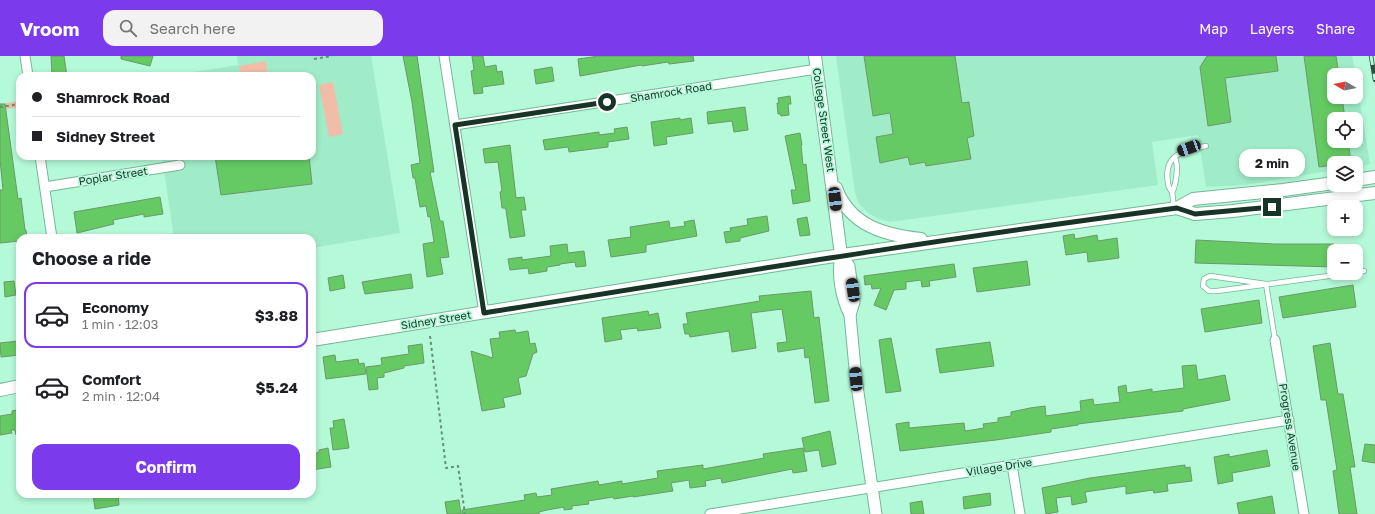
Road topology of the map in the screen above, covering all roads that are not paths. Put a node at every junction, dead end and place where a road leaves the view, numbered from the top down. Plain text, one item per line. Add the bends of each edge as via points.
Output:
1 (25, 56) edge
2 (444, 56) edge
3 (815, 56) edge
4 (817, 69) junction
5 (27, 72) edge
6 (455, 125) junction
7 (1206, 146) dead end
8 (1175, 158) junction
9 (41, 160) edge
10 (180, 165) dead end
11 (831, 173) junction
12 (1375, 177) edge
13 (1363, 179) edge
14 (1327, 184) edge
15 (45, 188) junction
16 (1172, 193) junction
17 (1375, 194) edge
18 (1175, 208) junction
19 (51, 234) edge
20 (936, 240) junction
21 (842, 255) junction
22 (1327, 276) edge
23 (1266, 284) junction
24 (484, 313) junction
25 (316, 339) edge
26 (1275, 340) joint
27 (16, 387) edge
28 (0, 390) edge
29 (1288, 420) junction
30 (1012, 465) junction
31 (872, 488) junction
32 (736, 512) edge
33 (710, 514) edge
34 (876, 514) edge
35 (1020, 514) edge
36 (1304, 514) edge

1 - 5 street
2 - 6 street
3 - 4 main road, College Street West
4 - 6 street, Shamrock Road
4 - 11 main road, College Street West
6 - 24 street
7 - 8 lane via 1180,152
8 - 16 lane via 1177,162
8 - 16 lane via 1170,161 1168,169 1168,185
9 - 15 street
10 - 15 street, Poplar Street
11 - 20 main road via 839,196 851,212 872,228 893,236
11 - 21 main road, College Street West
12 - 13 main road
14 - 18 main road, Sidney Street via 1193,199
15 - 19 street
16 - 18 lane
17 - 18 main road, Sidney Street via 1195,214
18 - 20 main road, Sidney Street
20 - 21 main road, Sidney Street
21 - 24 main road, Sidney Street
21 - 31 street, College Street West via 839,267 844,303 850,315 856,379
22 - 23 lane
23 - 23 lane via 1210,276 1204,279 1203,286 1209,291 1217,291
23 - 26 lane
24 - 25 main road, Sidney Street
26 - 29 street, Progress Avenue
27 - 28 main road
29 - 30 street, Village Drive
29 - 36 street, Progress Avenue
30 - 31 street, Village Drive
30 - 35 street
31 - 32 street, Village Drive
31 - 34 street, College Street West
32 - 33 street, Village Drive

